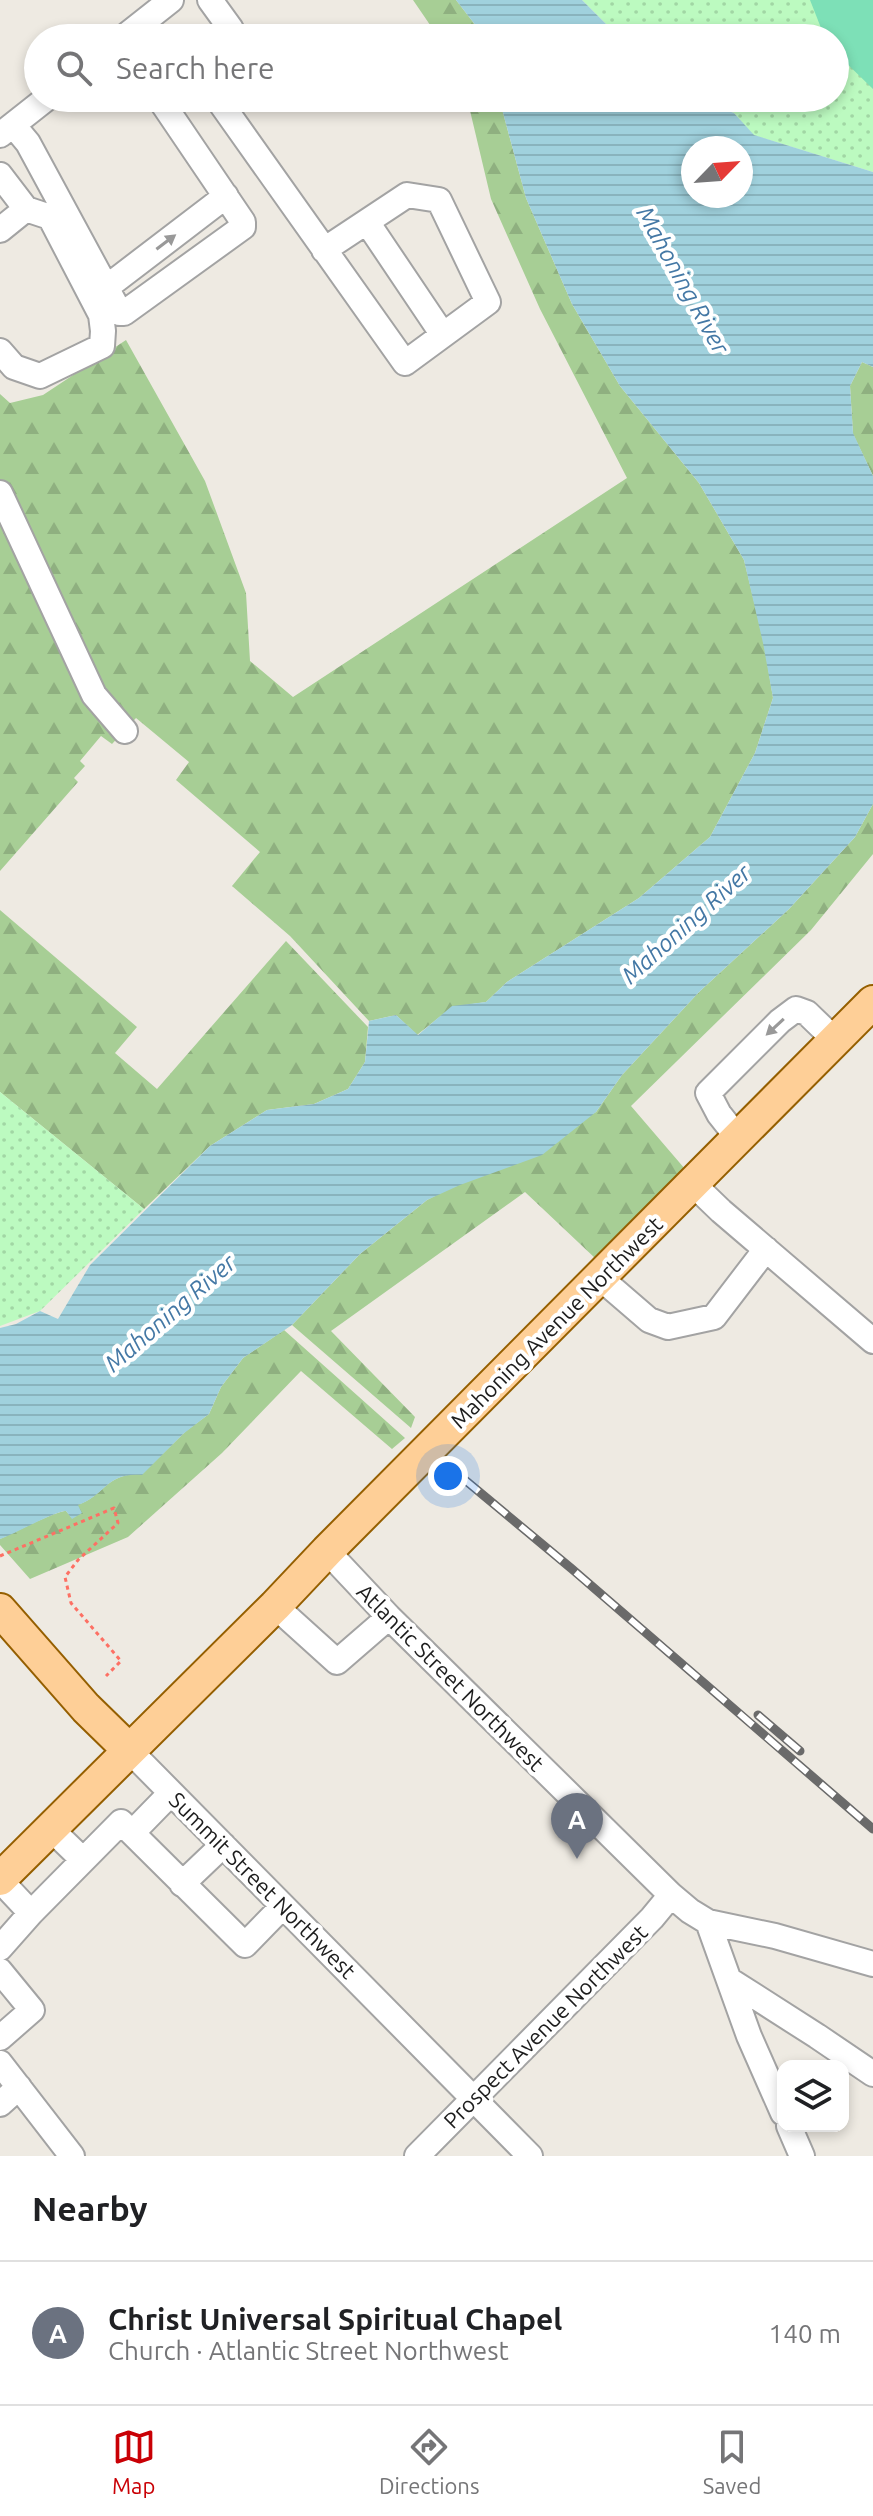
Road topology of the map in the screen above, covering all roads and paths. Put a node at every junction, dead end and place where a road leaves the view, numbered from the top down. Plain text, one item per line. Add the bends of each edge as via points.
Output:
1 (210, 0) edge
2 (227, 24) edge
3 (30, 112) edge
4 (169, 112) edge
5 (227, 112) edge
6 (7, 130) edge
7 (0, 175) edge
8 (226, 196) junction
9 (26, 209) junction
10 (367, 222) junction
11 (0, 230) edge
12 (324, 250) junction
13 (107, 287) junction
14 (443, 335) junction
15 (0, 351) edge
16 (0, 493) edge
17 (125, 731) dead end
18 (873, 1002) edge
19 (835, 1040) junction
20 (738, 1138) junction
21 (693, 1184) junction
22 (766, 1249) junction
23 (599, 1277) junction
24 (873, 1341) edge
25 (327, 1551) junction
26 (0, 1556) edge
27 (275, 1606) junction
28 (2, 1612) edge
29 (389, 1617) junction
30 (106, 1676) dead end
31 (129, 1750) junction
32 (171, 1793) junction
33 (50, 1828) junction
34 (132, 1833) junction
35 (223, 1845) junction
36 (83, 1860) junction
37 (0, 1879) edge
38 (182, 1884) junction
39 (671, 1895) junction
40 (283, 1906) junction
41 (31, 1913) junction
42 (708, 1922) junction
43 (0, 1948) edge
44 (873, 1964) edge
45 (0, 1971) edge
46 (731, 1981) junction
47 (0, 2038) edge
48 (0, 2063) edge
49 (873, 2074) edge
50 (19, 2087) junction
51 (473, 2099) junction
52 (777, 2099) edge
53 (0, 2104) edge
54 (792, 2132) edge
55 (72, 2156) edge
56 (417, 2156) edge
57 (530, 2156) edge
58 (802, 2156) edge

1 - 2 street
3 - 6 street
4 - 8 street
5 - 12 street
6 - 13 street via 43,170
7 - 9 street
13 -> 8 street
8 - 13 street via 243,227 124,313
9 - 11 street
9 - 15 street via 50,217 101,315 102,346 40,376 14,367
10 - 12 street
10 - 14 street
10 - 14 street via 407,195 439,200 488,302
12 - 14 street via 405,363
16 - 17 street via 94,695
18 - 19 main road, Mahoning Avenue Northwest
19 - 20 main road, Mahoning Avenue Northwest
19 -> 20 street via 796,1009 708,1093
20 - 21 main road, Mahoning Avenue Northwest
21 - 22 street
21 - 23 main road, Mahoning Avenue Northwest
22 - 23 street via 714,1317 668,1327 649,1320
22 - 24 street
23 - 25 main road, Mahoning Avenue Northwest
25 - 27 main road, Mahoning Avenue Northwest
25 - 29 street, Atlantic Street Northwest
26 - 30 path via 114,1508 118,1523 65,1577 71,1603 121,1661
27 - 29 street via 337,1662
27 - 31 main road, Mahoning Avenue Northwest
28 - 31 main road, Summit Street Northwest
29 - 39 street, Atlantic Street Northwest
31 - 32 street, Summit Street Northwest
31 - 33 main road, Mahoning Avenue Northwest
32 - 34 street
32 - 35 street, Summit Street Northwest
33 - 36 street
33 - 37 main road, Mahoning Avenue Northwest
34 - 36 street via 121,1822
34 - 38 street
35 - 38 street
35 - 40 street, Summit Street Northwest
36 - 41 street
37 - 41 street
38 - 40 street via 245,1945
39 - 42 street, Atlantic Street Northwest
39 - 51 street, Prospect Avenue Northwest
40 - 51 street, Summit Street Northwest
41 - 43 street
42 - 44 street
42 - 46 street
45 - 47 street via 32,2010
46 - 49 street
46 - 52 street
48 - 50 street
50 - 53 street
50 - 55 street
51 - 56 street, Prospect Avenue Northwest
51 - 57 street, Summit Street Northwest
54 - 58 street

